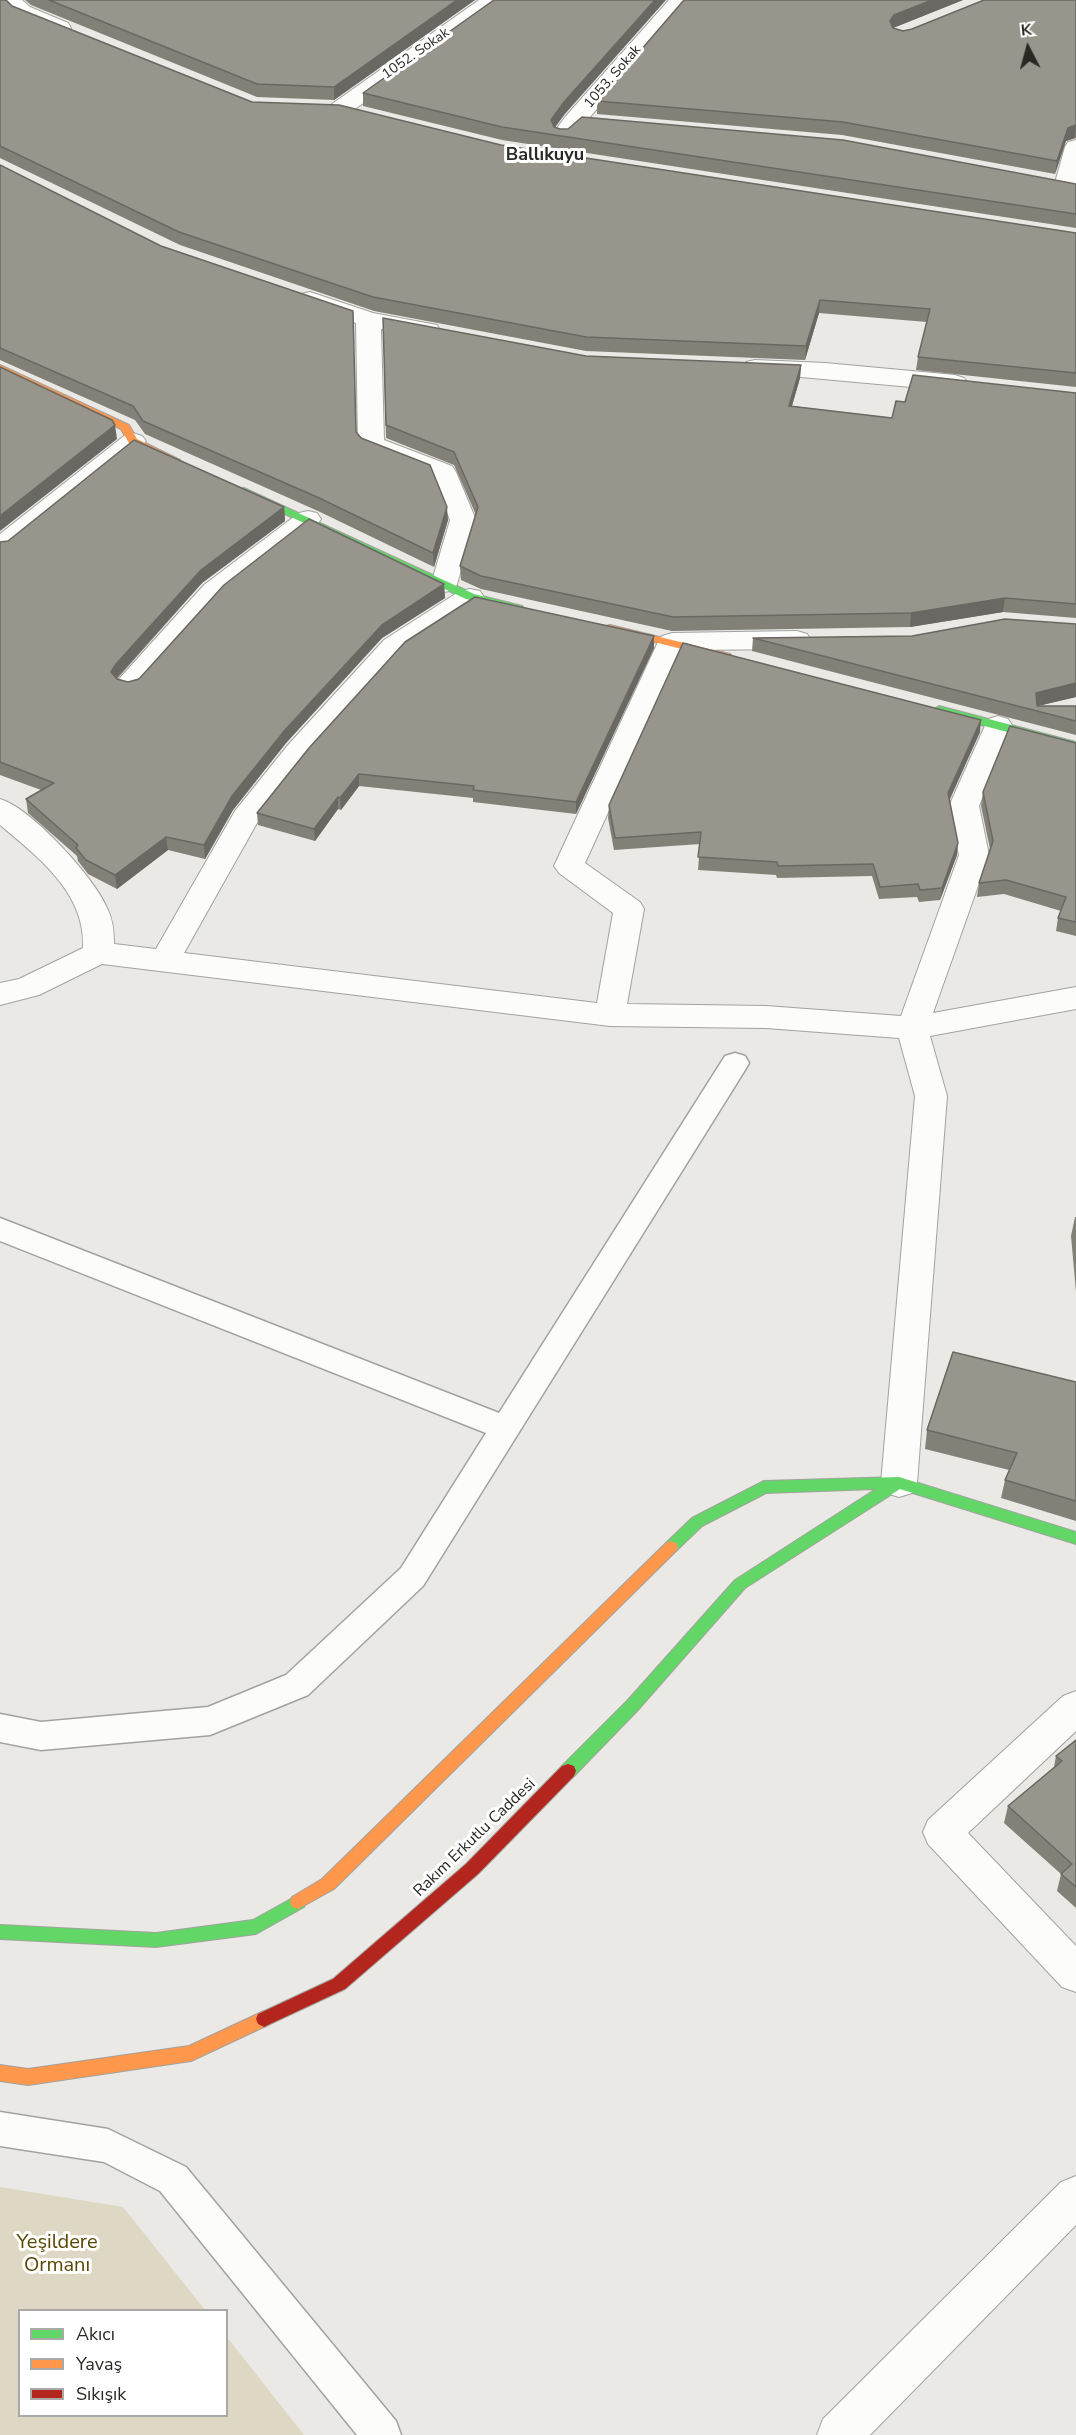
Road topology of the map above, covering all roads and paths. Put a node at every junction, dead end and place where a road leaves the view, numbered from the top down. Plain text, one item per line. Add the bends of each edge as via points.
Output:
1 (49, 0) edge
2 (493, 0) edge
3 (681, 0) edge
4 (16, 6) edge
5 (77, 34) edge
6 (363, 114) edge
7 (574, 121) junction
8 (598, 123) edge
9 (1076, 147) edge
10 (570, 160) edge
11 (1042, 181) edge
12 (1071, 187) edge
13 (291, 292) edge
14 (368, 319) junction
15 (448, 334) edge
16 (729, 366) edge
17 (0, 368) edge
18 (976, 385) edge
19 (133, 441) junction
20 (184, 464) edge
21 (236, 487) edge
22 (308, 519) junction
23 (0, 547) edge
24 (444, 584) junction
25 (470, 597) junction
26 (526, 610) edge
27 (593, 625) edge
28 (827, 639) edge
29 (672, 642) junction
30 (739, 659) edge
31 (129, 685) edge
32 (930, 708) edge
33 (998, 725) junction
34 (1076, 747) edge
35 (0, 809) edge
36 (98, 953) junction
37 (164, 962) junction
38 (0, 994) edge
39 (1076, 998) edge
40 (610, 1015) junction
41 (912, 1028) junction
42 (735, 1063) dead end
43 (0, 1229) edge
44 (506, 1428) junction
45 (899, 1483) junction
46 (1076, 1538) edge
47 (1076, 1707) edge
48 (0, 1728) edge
49 (0, 1932) edge
50 (1076, 1974) edge
51 (0, 2073) edge
52 (0, 2128) edge
53 (1076, 2196) edge
54 (382, 2435) edge
55 (839, 2435) edge

1 - 4 street
2 - 6 street, 1052. Sokak via 329,108
3 - 7 street, 1053. Sokak
4 - 5 street
7 - 8 street
7 - 10 street, 1053. Sokak via 536,155
9 - 12 street
11 - 12 street
13 - 14 street
14 - 15 street
14 - 24 street via 371,444 443,472 463,520
16 - 18 street via 825,370
17 - 19 main road via 125,427
19 - 20 main road
19 - 23 street
21 - 22 main road
22 - 24 main road
22 - 31 street via 214,591
24 - 25 main road
25 - 26 main road
25 - 37 street via 394,646 298,752 245,818
27 - 29 main road
28 - 29 street
29 - 30 main road
29 - 40 street via 569,866 629,909
32 - 33 main road
33 - 34 main road
33 - 41 street via 964,806 974,855
35 - 36 street via 61,863 85,896 98,920
36 - 37 street
36 - 38 street via 28,987
37 - 40 street
39 - 41 street
40 - 41 street via 766,1017
41 - 45 street via 930,1096
42 - 44 lane
43 - 44 lane
44 - 48 lane via 412,1577 297,1685 210,1721 41,1736
45 - 46 main road
45 - 49 main road via 764,1487 697,1522 328,1884 256,1927 156,1940
45 - 51 main road, Rakım Erkutlu Caddesi via 740,1584 632,1706 472,1869 339,1984 191,2053 28,2077
47 - 50 street via 942,1832
52 - 54 lane via 108,2146 173,2179
53 - 55 street

